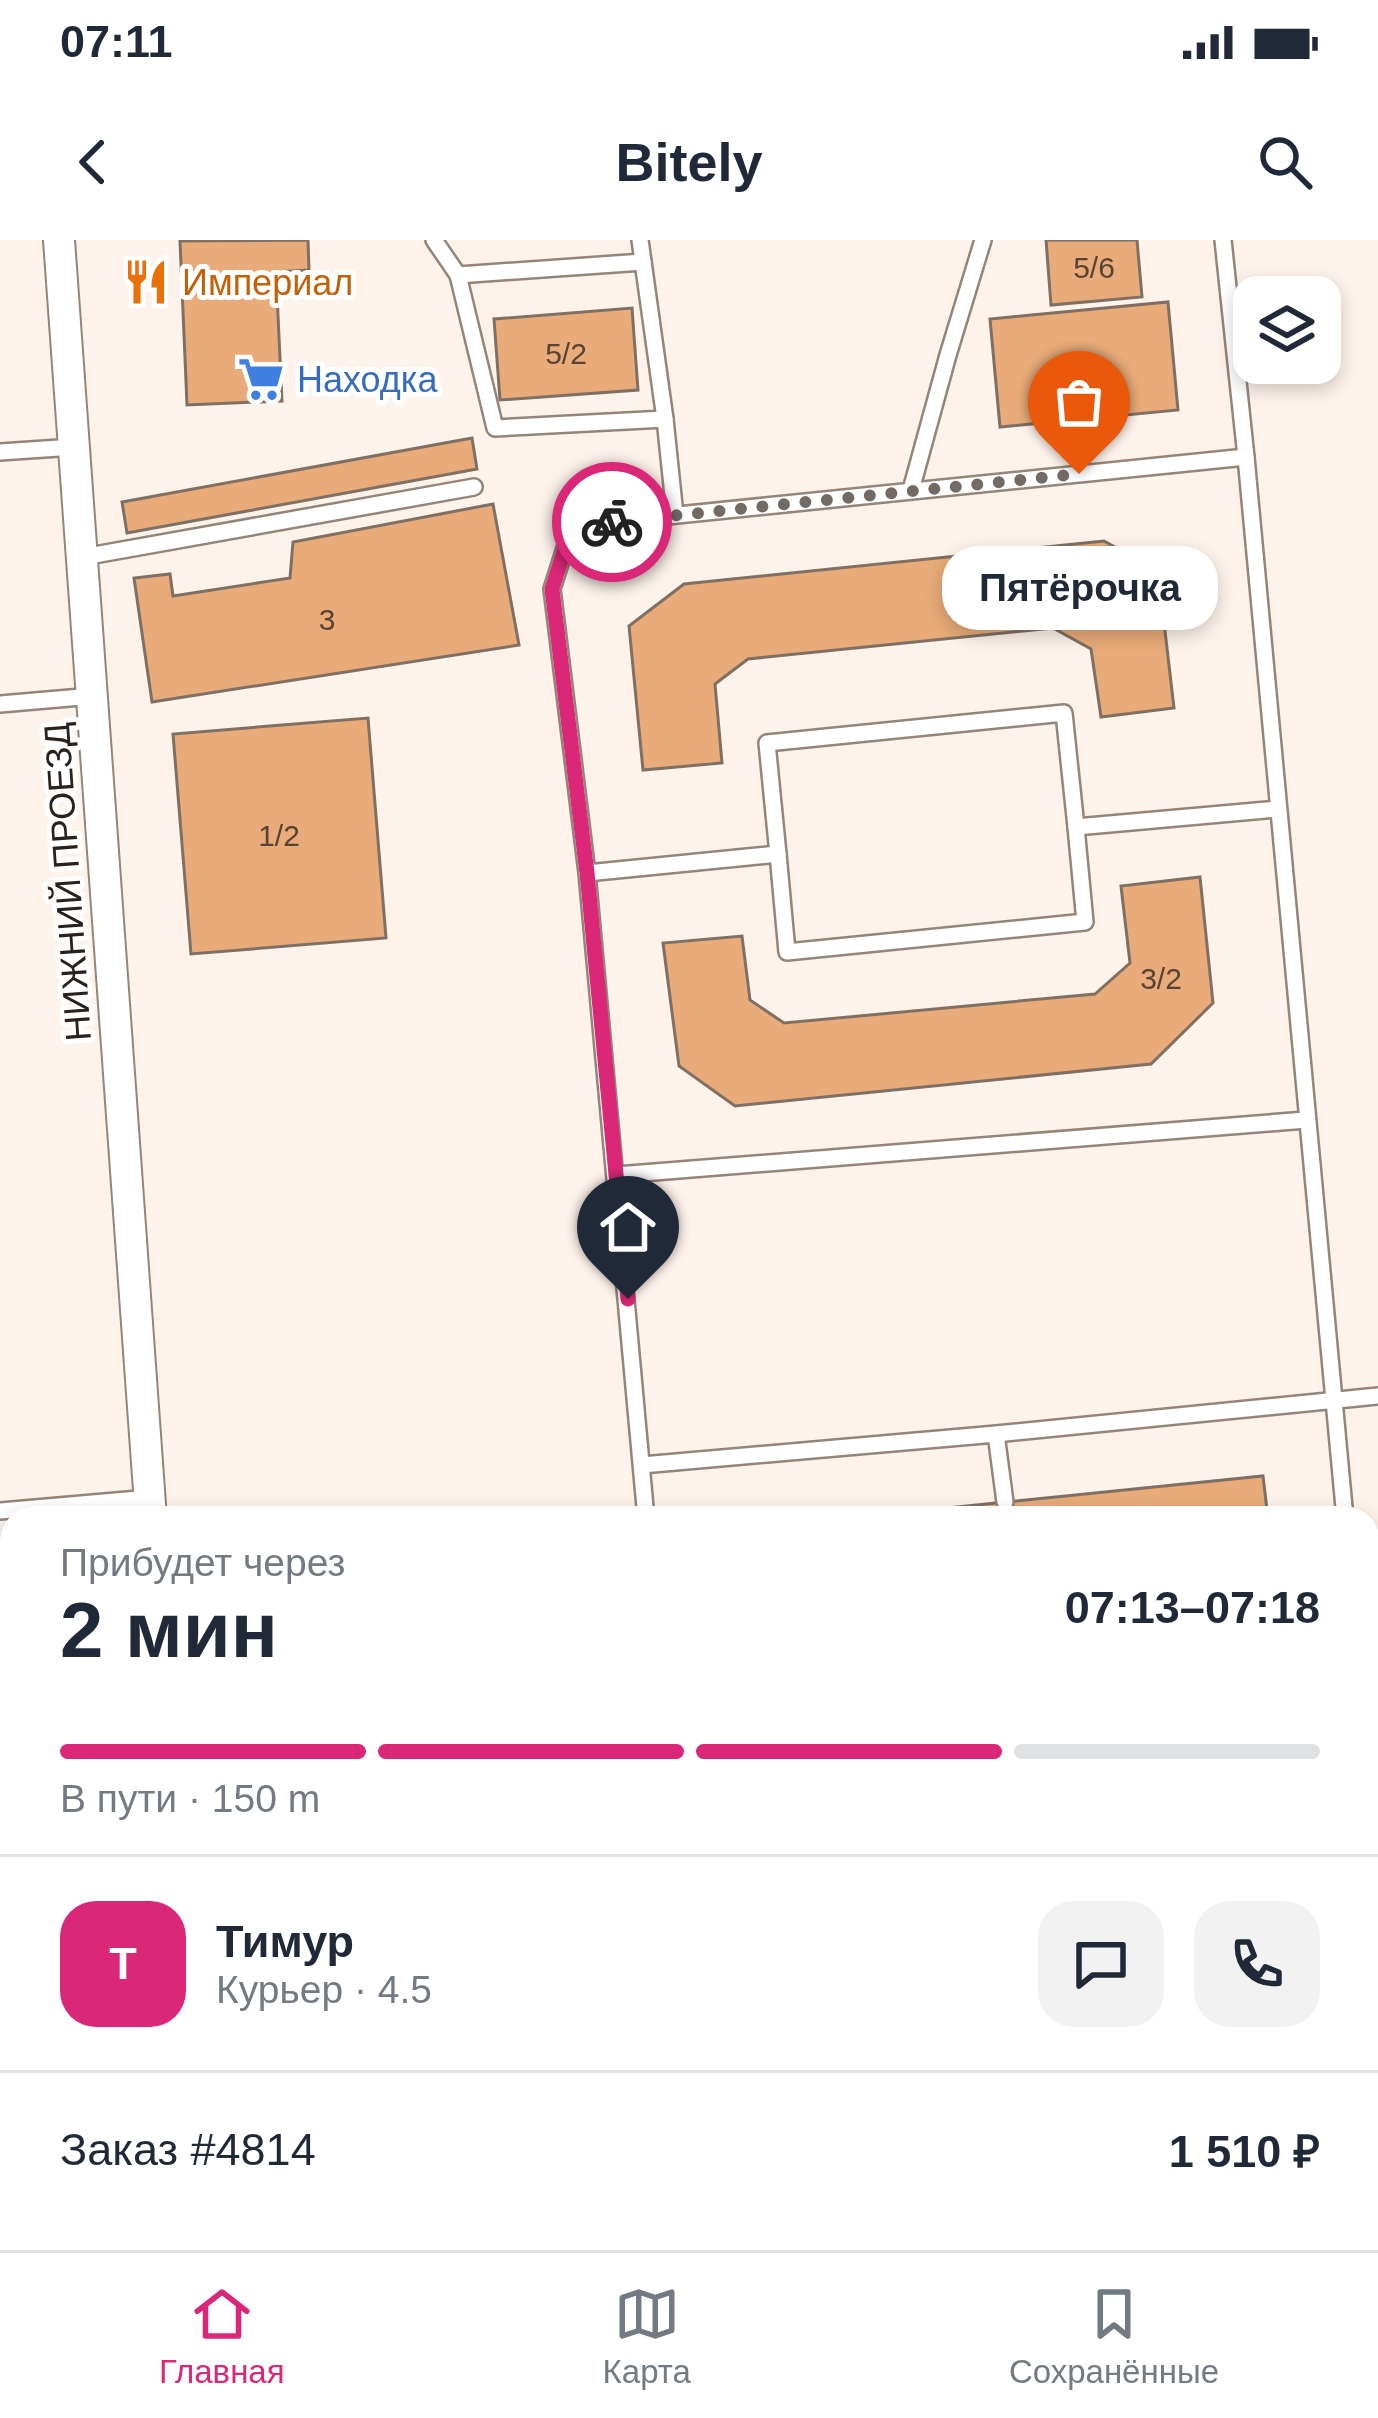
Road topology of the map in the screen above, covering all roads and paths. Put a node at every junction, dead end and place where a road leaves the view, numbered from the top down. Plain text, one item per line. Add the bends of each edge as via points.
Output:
1 (59, 240) edge
2 (434, 240) edge
3 (640, 240) edge
4 (983, 240) edge
5 (1223, 240) edge
6 (643, 262) junction
7 (458, 275) junction
8 (665, 418) junction
9 (74, 447) junction
10 (0, 452) edge
11 (1246, 457) junction
12 (474, 487) dead end
13 (911, 490) junction
14 (675, 515) junction
15 (82, 557) junction
16 (93, 696) junction
17 (0, 704) edge
18 (1278, 809) junction
19 (1076, 827) junction
20 (778, 854) junction
21 (587, 873) junction
22 (1306, 1120) junction
23 (617, 1175) junction
24 (1378, 1396) edge
25 (1334, 1400) junction
26 (996, 1434) junction
27 (642, 1465) junction
28 (1005, 1502) dead end
29 (150, 1506) edge
30 (645, 1506) edge
31 (1344, 1506) edge

1 - 9 street, НИЖНИЙ ПРОЕЗД
2 - 7 lane
3 - 6 lane
4 - 13 lane
5 - 11 lane
6 - 7 lane
6 - 8 lane
7 - 8 lane via 495,428
8 - 14 lane
9 - 10 lane
9 - 15 street, НИЖНИЙ ПРОЕЗД
11 - 13 lane
11 - 18 lane
12 - 15 lane
13 - 14 lane
14 - 21 lane via 598,523 565,548 552,589
15 - 16 street, НИЖНИЙ ПРОЕЗД
16 - 17 lane
16 - 29 street, НИЖНИЙ ПРОЕЗД
18 - 19 lane
18 - 22 lane
19 - 20 lane via 1085,922 788,952
19 - 20 lane via 1064,713 767,743
20 - 21 lane
21 - 23 lane
22 - 23 lane
22 - 25 lane
23 - 27 lane
24 - 25 lane
25 - 26 lane
25 - 31 lane
26 - 27 lane
26 - 28 lane
27 - 30 lane

